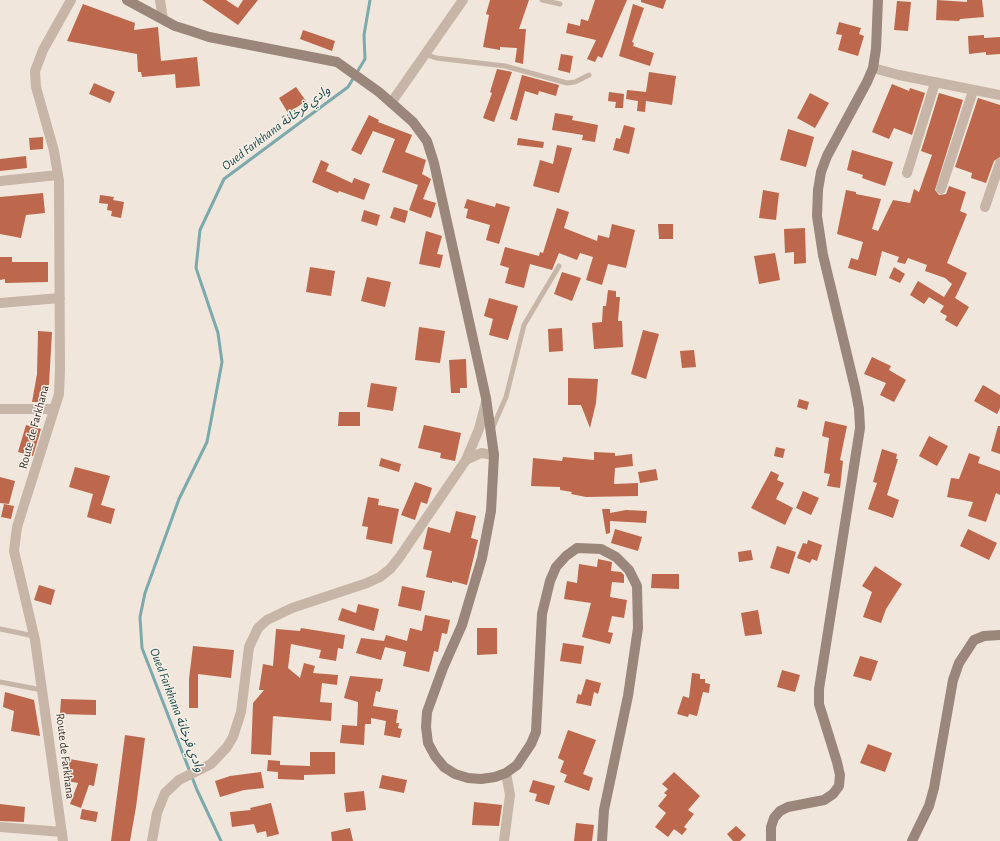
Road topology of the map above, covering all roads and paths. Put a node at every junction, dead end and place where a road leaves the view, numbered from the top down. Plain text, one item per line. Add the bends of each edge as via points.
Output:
1 (71, 0) edge
2 (127, 0) edge
3 (160, 0) edge
4 (463, 0) edge
5 (542, 0) edge
6 (878, 0) edge
7 (560, 4) dead end
8 (163, 18) junction
9 (425, 54) junction
10 (872, 68) junction
11 (589, 75) dead end
12 (935, 83) junction
13 (973, 91) junction
14 (1000, 95) edge
15 (391, 103) junction
16 (1000, 163) edge
17 (907, 173) dead end
18 (58, 175) junction
19 (0, 181) edge
20 (941, 189) dead end
21 (985, 207) dead end
22 (559, 266) dead end
23 (60, 298) junction
24 (0, 303) edge
25 (486, 398) junction
26 (0, 409) edge
27 (54, 409) junction
28 (491, 430) junction
29 (494, 455) junction
30 (466, 460) junction
31 (0, 629) edge
32 (1000, 634) edge
33 (34, 636) junction
34 (0, 682) edge
35 (43, 690) junction
36 (506, 773) junction
37 (0, 827) edge
38 (62, 837) edge
39 (152, 841) edge
40 (504, 841) edge
41 (602, 841) edge
42 (771, 841) edge
43 (912, 841) edge

1 - 18 street, Route de Farkhana via 43,50 35,71 36,87
2 - 8 street
3 - 8 street
4 - 9 street
5 - 7 lane
6 - 10 street via 876,49
8 - 15 street via 175,26 209,36 337,62 380,92
9 - 11 lane via 436,58 504,66 566,83 575,82
9 - 15 street
10 - 12 street
10 - 42 street via 827,156 818,190 817,216 823,255 855,388 860,428 819,689 819,704 838,762 839,786 834,794 824,800 780,811 771,827
12 - 13 street
12 - 17 street
13 - 14 street
13 - 20 street
15 - 25 street via 413,122 427,141 434,162
16 - 21 street
18 - 19 street
18 - 23 street, Route de Farkhana
22 - 28 lane via 524,325 506,396
23 - 24 street
23 - 27 street, Route de Farkhana via 59,389
25 - 28 street
25 - 30 street via 479,429
26 - 27 street
27 - 33 street, Route de Farkhana via 15,540 16,560
28 - 29 street
29 - 30 street via 481,453
29 - 36 street via 491,511 482,558 462,625 427,712 426,727 428,743 435,756 444,767 455,774 481,779
30 - 39 street via 390,569 367,583 292,608 267,620 258,628 249,647 241,712 233,737 218,757 198,772 179,780 165,793 160,802
31 - 33 lane
32 - 43 street via 974,640 959,663 953,680 934,788 929,806
33 - 35 street, Route de Farkhana
34 - 35 lane
35 - 38 street, Route de Farkhana
36 - 40 street via 510,795
36 - 41 street via 525,755 536,732 542,614 550,581 556,567 578,548 601,549 616,557 629,570 637,586 639,608 632,673 604,810
37 - 38 street

